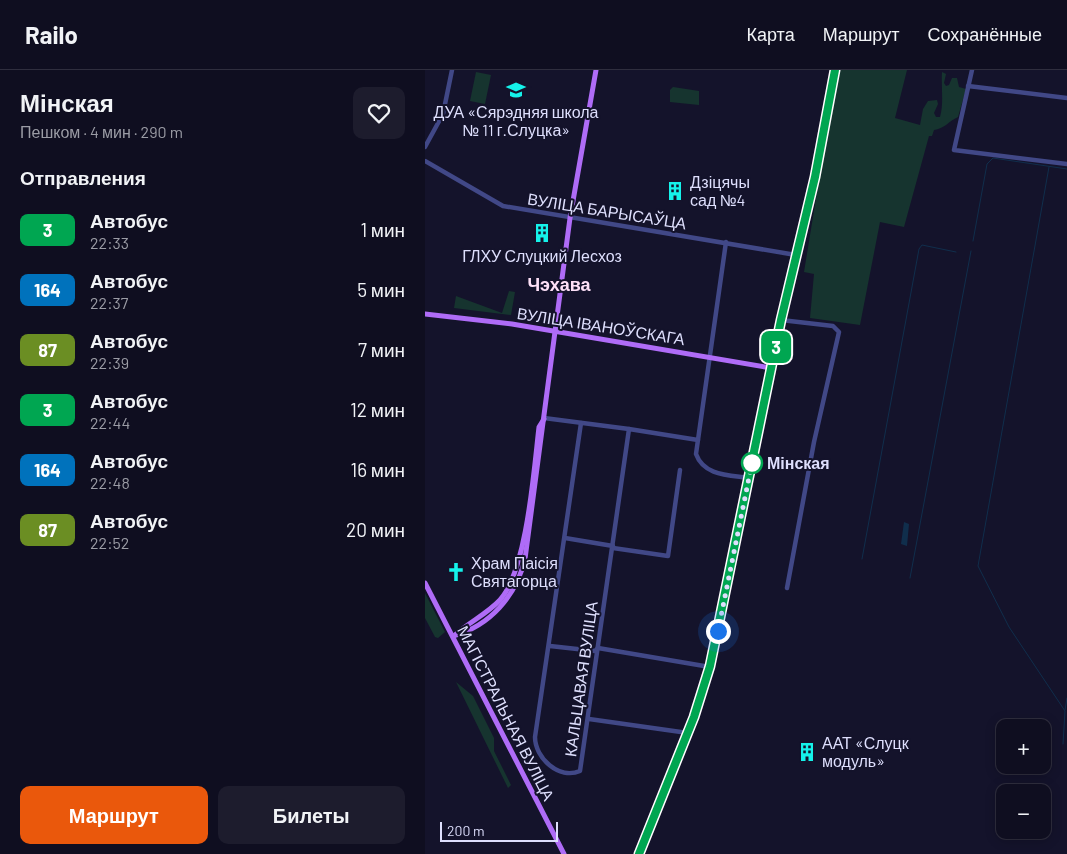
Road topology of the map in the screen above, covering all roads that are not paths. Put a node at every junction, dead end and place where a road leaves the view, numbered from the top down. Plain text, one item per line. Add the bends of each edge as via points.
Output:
1 (452, 70) edge
2 (596, 70) edge
3 (834, 70) edge
4 (972, 70) edge
5 (968, 86) junction
6 (1067, 98) edge
7 (425, 146) edge
8 (425, 161) edge
9 (1067, 164) edge
10 (570, 218) junction
11 (726, 242) junction
12 (796, 255) junction
13 (425, 314) edge
14 (781, 320) junction
15 (555, 331) junction
16 (710, 357) junction
17 (771, 368) junction
18 (544, 418) junction
19 (581, 423) junction
20 (629, 429) junction
21 (698, 440) junction
22 (680, 470) dead end
23 (749, 478) junction
24 (565, 538) junction
25 (613, 547) junction
26 (425, 583) edge
27 (787, 588) dead end
28 (453, 636) junction
29 (550, 646) junction
30 (599, 648) junction
31 (710, 666) junction
32 (589, 719) junction
33 (688, 733) junction
34 (565, 854) edge
35 (639, 854) edge

1 - 7 street via 443,114
2 - 10 main road
3 - 12 main road via 815,177
4 - 5 street
5 - 6 street
5 - 9 street via 954,150
8 - 10 street, ВУЛІЦА БАРЫСАЎЦА via 503,206
10 - 11 street, ВУЛІЦА БАРЫСАЎЦА
10 - 15 main road
11 - 12 street, ВУЛІЦА БАРЫСАЎЦА
11 - 16 street
12 - 14 main road
13 - 15 main road, ВУЛІЦА ІВАНОЎСКАГА
14 - 17 main road
14 - 27 street via 833,326 839,332 814,442
15 - 16 main road, ВУЛІЦА ІВАНОЎСКАГА
15 - 18 main road
16 - 17 main road, ВУЛІЦА ІВАНОЎСКАГА
16 - 21 street
17 - 23 main road
18 - 19 street
18 - 28 main road via 539,427 521,552 514,578 500,600
19 - 20 street
19 - 24 street, КАЛЬЦАВАЯ ВУЛІЦА
20 - 21 street
20 - 25 street, КАЛЬЦАВАЯ ВУЛІЦА
21 - 23 street via 696,454 705,468
22 - 25 street via 668,556
23 - 31 main road
24 - 25 street
24 - 29 street, КАЛЬЦАВАЯ ВУЛІЦА
25 - 30 street, КАЛЬЦАВАЯ ВУЛІЦА
26 - 28 main road, МАГІСТРАЛЬНАЯ ВУЛІЦА
28 - 34 main road, МАГІСТРАЛЬНАЯ ВУЛІЦА
29 - 30 street via 595,651
29 - 32 street, КАЛЬЦАВАЯ ВУЛІЦА via 535,737 543,760 558,770 578,773
30 - 31 street
30 - 32 street, КАЛЬЦАВАЯ ВУЛІЦА
31 - 33 main road
32 - 33 street
33 - 35 main road

